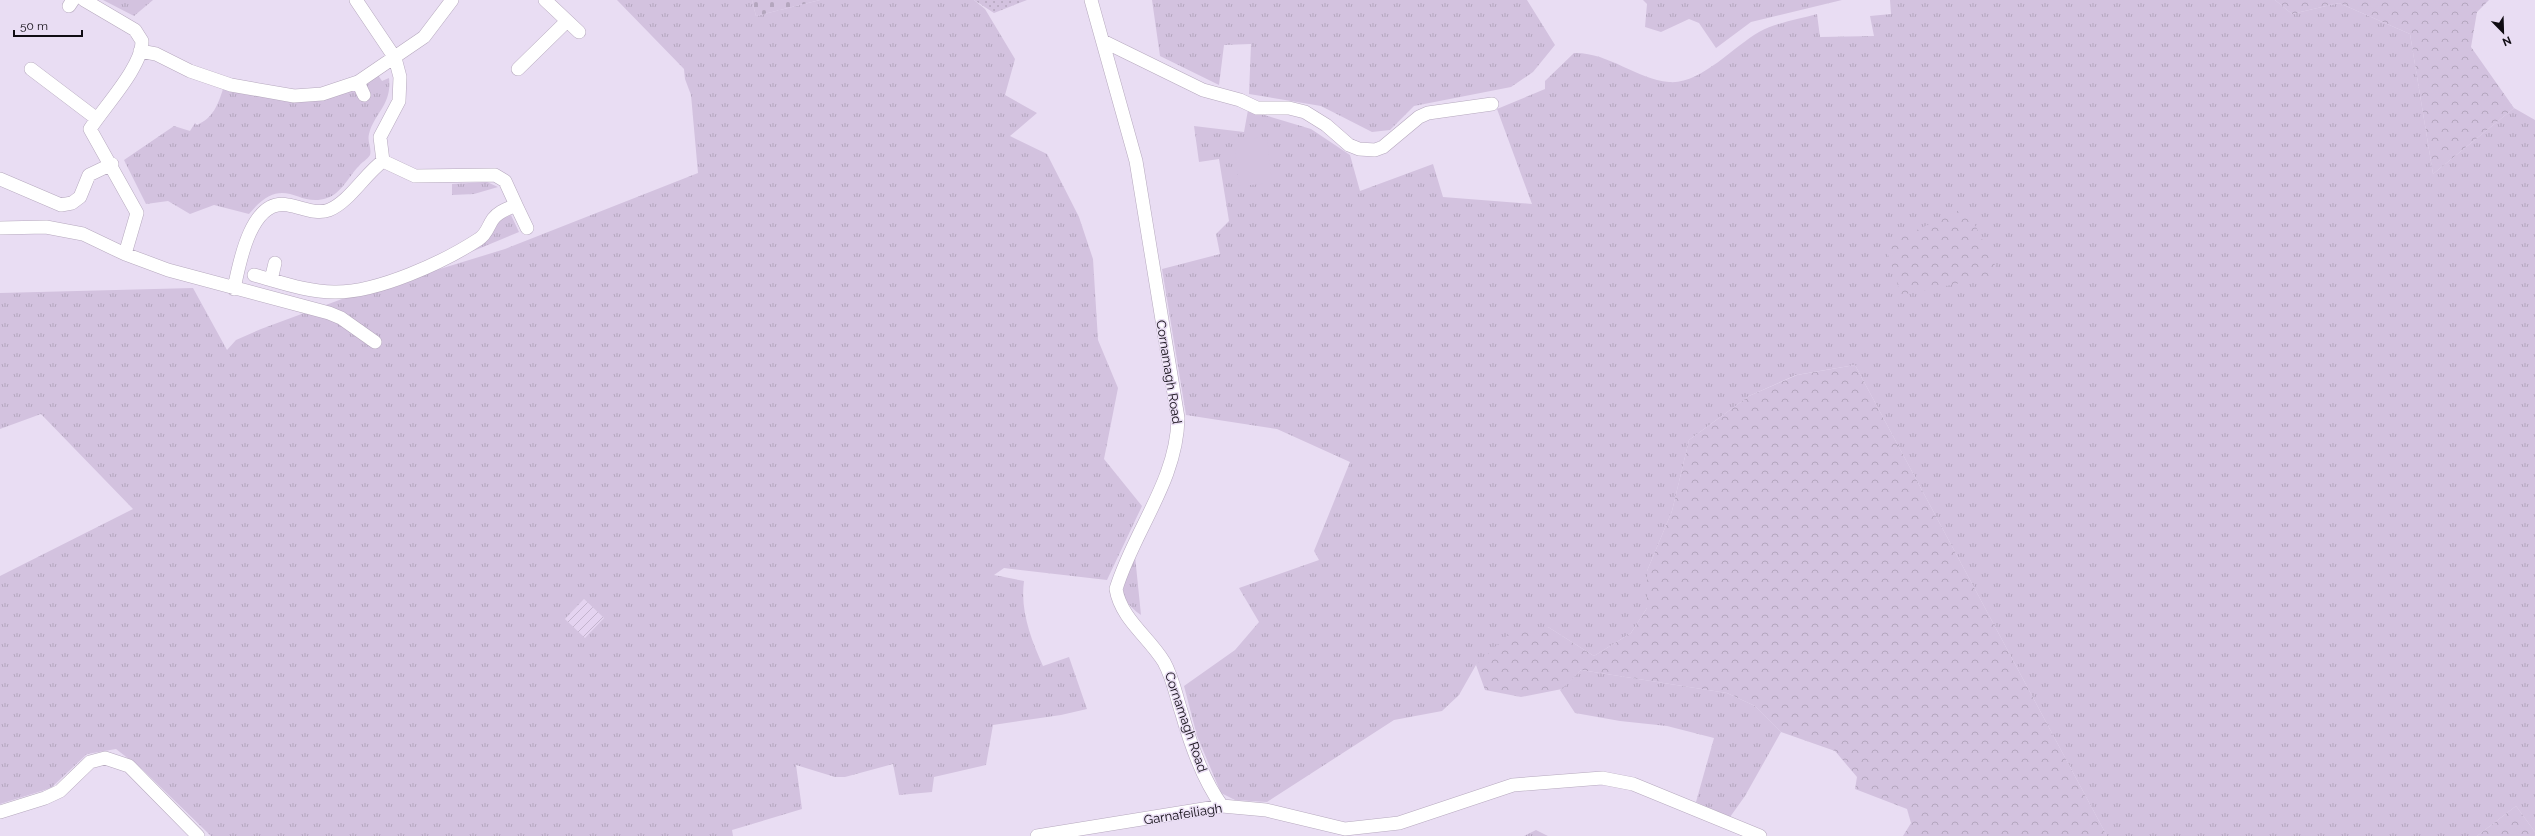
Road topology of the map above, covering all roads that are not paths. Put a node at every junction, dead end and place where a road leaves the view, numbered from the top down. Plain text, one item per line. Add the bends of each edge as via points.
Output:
1 (84, 0) edge
2 (356, 0) edge
3 (452, 0) edge
4 (545, 0) edge
5 (1091, 0) edge
6 (567, 21) junction
7 (579, 32) dead end
8 (1103, 41) junction
9 (140, 51) junction
10 (395, 58) junction
11 (31, 69) dead end
12 (518, 69) dead end
13 (358, 82) junction
14 (364, 95) dead end
15 (1492, 104) dead end
16 (97, 119) junction
17 (382, 161) junction
18 (112, 164) junction
19 (0, 179) edge
20 (516, 205) junction
21 (0, 228) edge
22 (527, 228) dead end
23 (125, 254) junction
24 (275, 263) dead end
25 (254, 275) dead end
26 (271, 280) junction
27 (234, 289) junction
28 (375, 342) dead end
29 (1222, 806) junction
30 (0, 812) edge
31 (198, 836) edge
32 (1037, 836) edge
33 (1760, 836) edge

1 - 9 street via 135,30 142,41
2 - 10 street
3 - 10 street via 424,37
4 - 6 street
5 - 8 street, Cornamagh Road
6 - 7 street
6 - 12 street
8 - 15 street via 1203,90 1240,100 1257,108 1289,108 1305,112 1326,125 1349,145 1358,148 1375,150 1383,147 1419,117 1428,114
8 - 29 street, Cornamagh Road via 1136,161 1178,418 1178,435 1168,474 1116,589 1118,602 1163,661 1173,679 1187,733 1210,790
9 - 13 street via 156,54 206,77 268,93 294,96 322,94
9 - 16 street via 123,84
10 - 13 street
10 - 17 street via 400,77 400,94 396,108 380,133
11 - 16 street
13 - 14 street
16 - 18 street via 90,131
17 - 20 street via 415,176 495,175 505,181
17 - 27 street via 370,170 342,202 328,210 313,211 283,204 268,209 255,222 249,234
18 - 19 street via 89,176 80,197 72,203 60,205
18 - 23 street via 137,213
20 - 22 street
20 - 26 street via 497,215 485,234 472,243 419,269 371,288 346,292 319,291
21 - 23 street via 57,229 83,234
23 - 27 street via 168,270
24 - 26 street
25 - 26 street
27 - 28 street via 329,313 341,318
29 - 32 street, Garnafeiliagh
29 - 33 street, Garnafeiliagh via 1266,810 1345,829 1399,823 1513,785 1602,778 1633,784
30 - 31 street via 60,791 90,762 105,758 129,766

